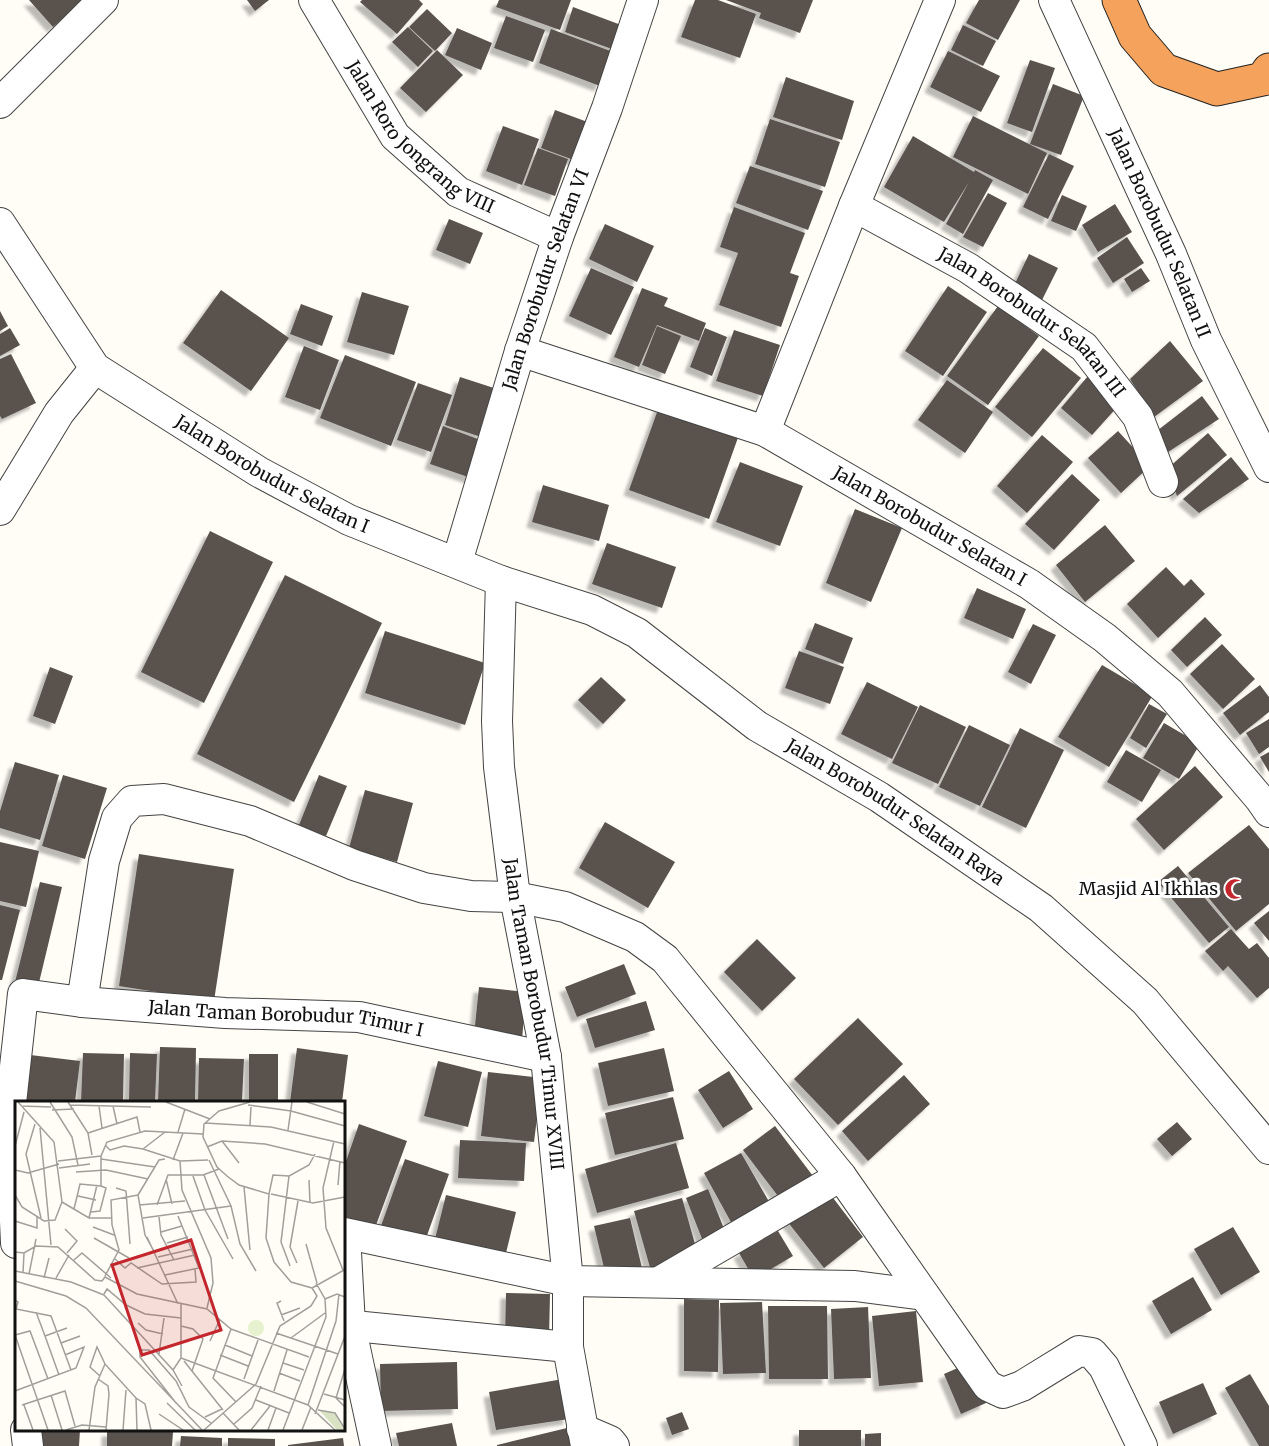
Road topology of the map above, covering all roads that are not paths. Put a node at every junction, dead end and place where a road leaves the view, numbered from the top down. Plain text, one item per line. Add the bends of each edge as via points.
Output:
1 (103, 0) edge
2 (314, 0) edge
3 (643, 0) edge
4 (940, 0) edge
5 (1054, 0) edge
6 (1119, 0) edge
7 (1269, 70) edge
8 (0, 103) edge
9 (854, 206) junction
10 (0, 223) edge
11 (558, 237) junction
12 (520, 351) junction
13 (95, 368) junction
14 (765, 431) junction
15 (1269, 467) edge
16 (1164, 482) dead end
17 (0, 510) edge
18 (457, 562) junction
19 (501, 581) junction
20 (1269, 812) edge
21 (515, 897) junction
22 (82, 1002) junction
23 (546, 1058) junction
24 (1269, 1149) edge
25 (841, 1176) junction
26 (15, 1204) edge
27 (345, 1234) edge
28 (345, 1264) edge
29 (568, 1281) junction
30 (659, 1282) junction
31 (924, 1295) junction
32 (347, 1325) edge
33 (568, 1347) junction
34 (26, 1431) edge
35 (584, 1437) edge
36 (28, 1446) edge
37 (376, 1446) edge
38 (614, 1446) edge
39 (1142, 1446) edge

1 - 8 street
2 - 11 street, Jalan Roro Jongrang VIII via 395,136 458,192
3 - 11 street, Jalan Borobudur Selatan VI
4 - 9 street
5 - 15 street, Jalan Borobudur Selatan II via 1171,254 1206,340
6 - 7 highway via 1135,36 1164,70 1217,89 1263,79
9 - 14 street
9 - 16 street, Jalan Borobudur Selatan III via 968,268 1084,347 1138,417
10 - 13 street
11 - 12 street, Jalan Borobudur Selatan VI
12 - 14 street, Jalan Borobudur Selatan I
12 - 18 street, Jalan Borobudur Selatan VI
13 - 17 street via 59,412
13 - 18 street, Jalan Borobudur Selatan I via 269,477 349,520
14 - 20 street, Jalan Borobudur Selatan I via 1029,584 1105,638 1170,693
18 - 19 street, Jalan Borobudur Selatan Raya
19 - 21 street, Jalan Taman Borobudur Timur XVIII via 497,722
19 - 24 street, Jalan Borobudur Selatan Raya via 592,610 637,633 757,726 879,797 1041,908 1145,1001
21 - 22 street via 471,897 424,888 354,866 250,821 164,800 132,801 117,818 105,861
21 - 23 street, Jalan Taman Borobudur Timur XVIII
21 - 25 street via 565,907 635,937 665,959
22 - 23 street, Jalan Taman Borobudur Timur I via 225,1013 359,1017
22 - 26 street, Jalan Taman Borobudur Timur I via 23,994 10,1112
23 - 29 street, Jalan Taman Borobudur Timur XVIII
25 - 30 street
25 - 31 street
27 - 29 street
28 - 32 street
29 - 30 street
29 - 33 street, Jalan Taman Borobudur Timur XVIII
30 - 31 street via 855,1286
31 - 39 street via 988,1386 1003,1394 1079,1351 1092,1353 1104,1367
32 - 33 street
32 - 37 street
33 - 35 street, Jalan Taman Borobudur Timur XVIII
34 - 36 street
35 - 38 street via 610,1441

